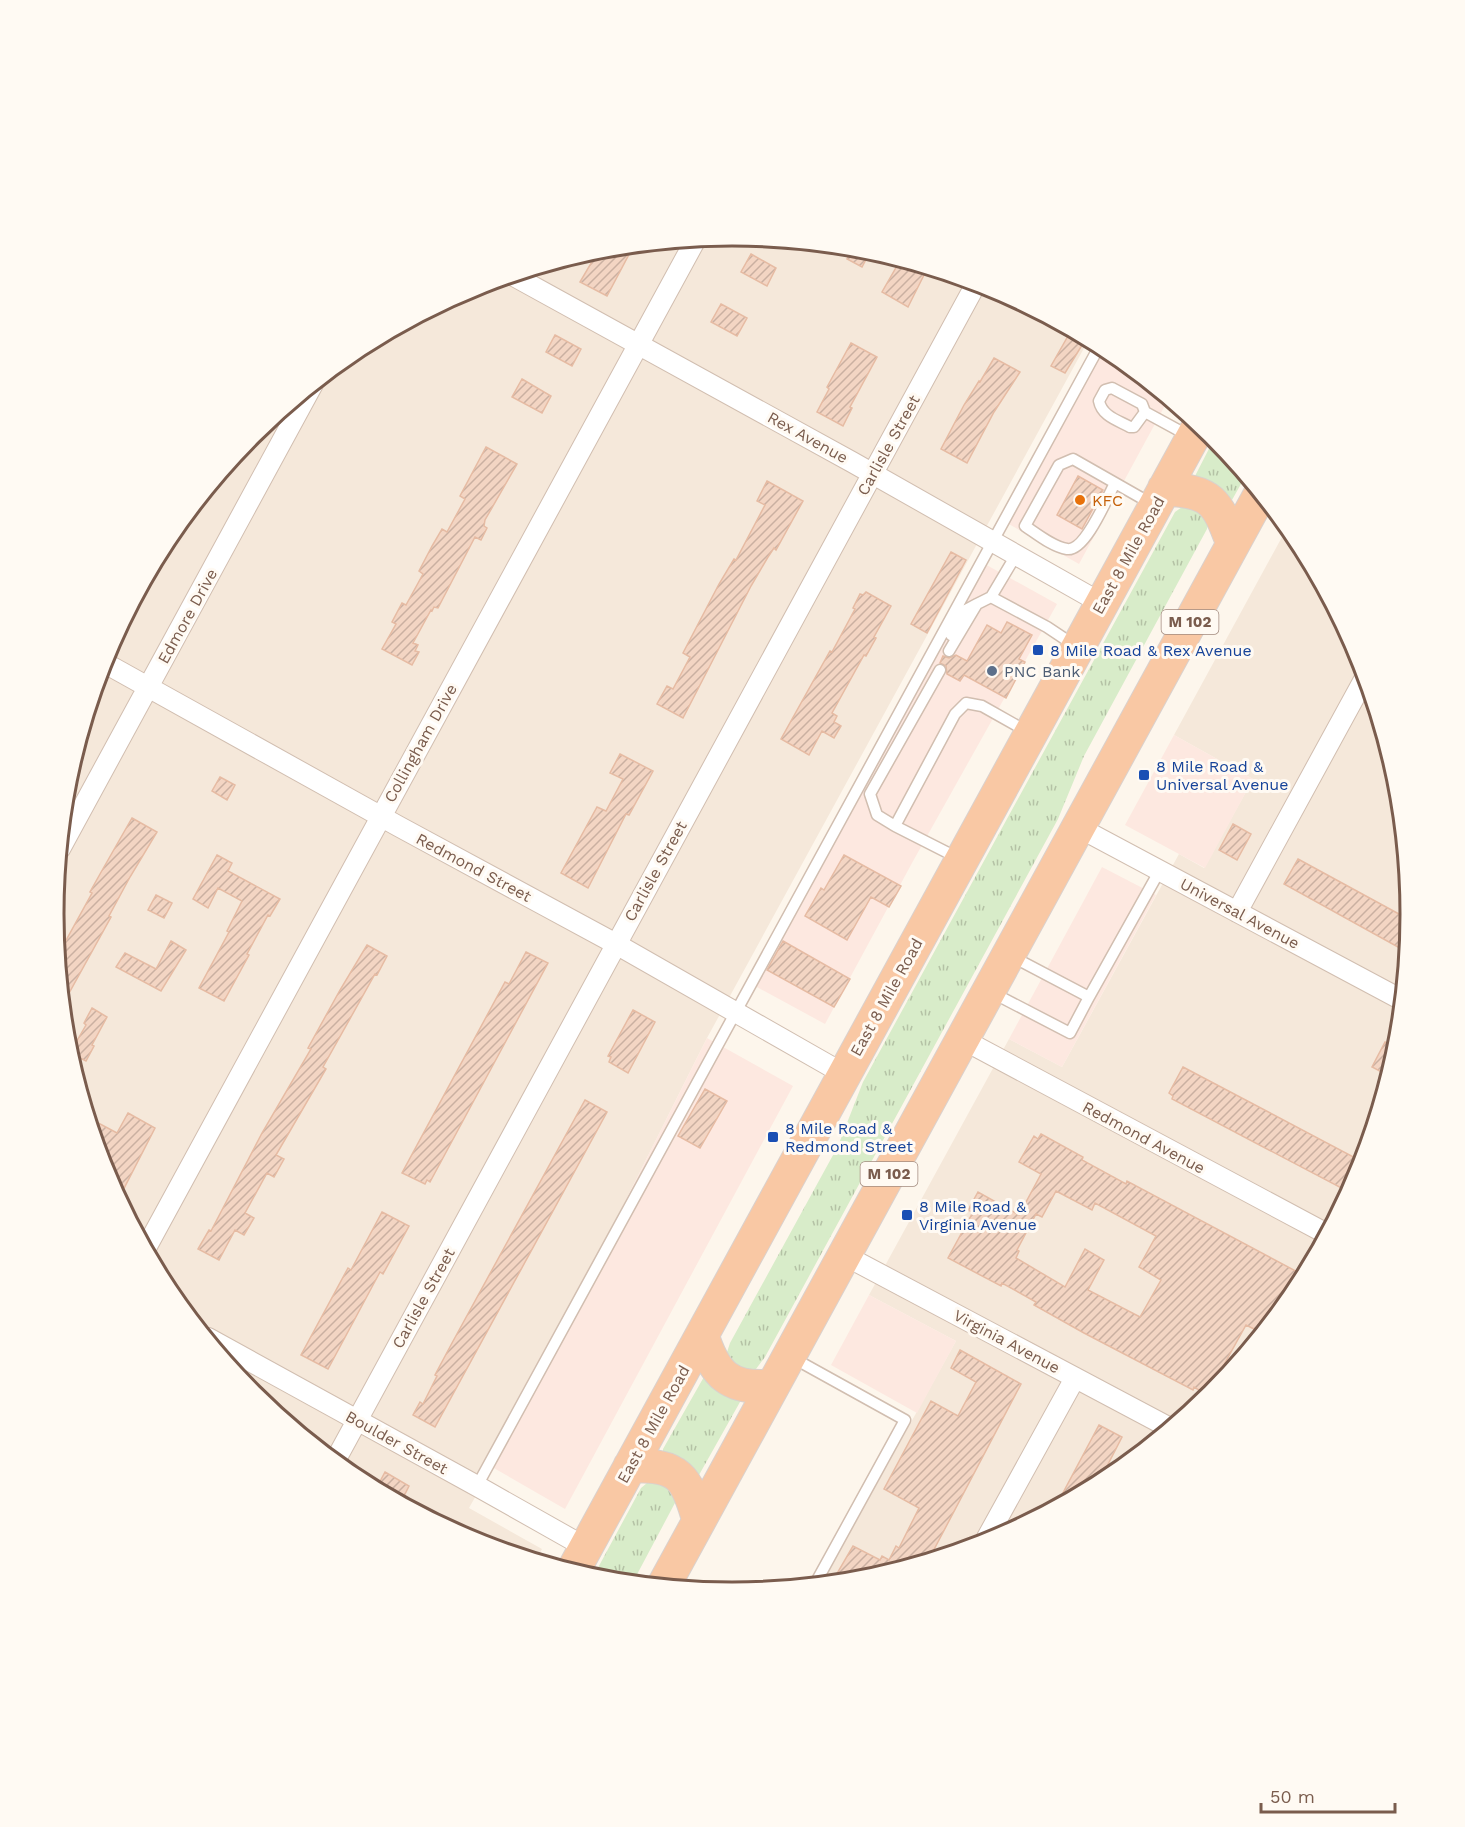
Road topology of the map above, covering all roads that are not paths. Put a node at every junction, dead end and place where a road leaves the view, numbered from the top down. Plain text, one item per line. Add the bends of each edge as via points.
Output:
1 (692, 247) edge
2 (521, 280) edge
3 (972, 290) edge
4 (638, 344) junction
5 (1096, 353) edge
6 (303, 402) edge
7 (1145, 412) dead end
8 (1193, 430) edge
9 (1195, 432) edge
10 (873, 473) junction
11 (1115, 483) junction
12 (1160, 497) junction
13 (1257, 501) edge
14 (993, 541) junction
15 (1233, 544) junction
16 (1016, 555) junction
17 (991, 597) junction
18 (1101, 603) junction
19 (977, 604) junction
20 (1077, 647) junction
21 (949, 651) dead end
22 (112, 667) edge
23 (940, 670) dead end
24 (1360, 686) edge
25 (148, 687) junction
26 (924, 698) junction
27 (1030, 733) junction
28 (380, 816) junction
29 (895, 826) junction
30 (1078, 827) junction
31 (69, 832) edge
32 (961, 860) junction
33 (1160, 870) junction
34 (1237, 912) junction
35 (616, 944) junction
36 (1008, 955) junction
37 (988, 991) junction
38 (1395, 996) edge
39 (1089, 997) junction
40 (737, 1012) junction
41 (962, 1039) junction
42 (844, 1074) junction
43 (1320, 1230) edge
44 (150, 1240) edge
45 (844, 1255) junction
46 (702, 1335) junction
47 (225, 1348) edge
48 (789, 1356) junction
49 (1074, 1378) junction
50 (772, 1386) junction
51 (356, 1420) junction
52 (1163, 1424) edge
53 (339, 1453) edge
54 (630, 1466) junction
55 (477, 1486) junction
56 (699, 1521) junction
57 (991, 1529) edge
58 (579, 1559) edge
59 (818, 1576) edge
60 (668, 1578) edge

1 - 4 street, Collingham Drive
2 - 4 street, Rex Avenue
3 - 10 street, Carlisle Street
4 - 10 street, Rex Avenue
4 - 28 street, Collingham Drive
5 - 14 lane
6 - 25 street, Edmore Drive
7 - 8 lane
9 - 12 highway, East 8 Mile Road
10 - 14 street, Rex Avenue
10 - 35 street, Carlisle Street
11 - 11 lane via 1073,459 1059,465 1025,526 1059,546 1069,550 1077,547
11 - 12 lane
12 - 15 highway via 1191,491 1208,498 1222,514
12 - 18 highway, East 8 Mile Road
13 - 15 highway, M 102
14 - 16 street, Rex Avenue
14 - 40 lane
15 - 30 highway, M 102
16 - 17 lane
16 - 18 street, Rex Avenue
17 - 19 lane
17 - 20 lane
18 - 20 highway, East 8 Mile Road
19 - 21 lane
19 - 26 lane via 964,611 926,677
20 - 27 highway, East 8 Mile Road
22 - 25 street, Redmond Street
23 - 26 lane
24 - 34 street
25 - 28 street, Redmond Street
25 - 31 street, Edmore Drive
26 - 29 lane via 870,794 877,815
27 - 29 lane via 982,706 966,704 955,714
27 - 32 highway, East 8 Mile Road
28 - 35 street, Redmond Street
28 - 44 street, Collingham Drive
29 - 32 lane
30 - 33 street, Universal Avenue
30 - 36 highway, M 102
32 - 42 highway, East 8 Mile Road
33 - 34 street, Universal Avenue
33 - 39 lane
34 - 38 street, Universal Avenue
35 - 40 street, Redmond Street
35 - 51 street, Carlisle Street
36 - 37 highway, M 102
36 - 39 lane
37 - 39 lane via 1070,1033
37 - 41 highway, M 102
40 - 42 street, Redmond Street
40 - 55 lane
41 - 43 street, Redmond Avenue
41 - 45 highway, M 102
42 - 46 highway, East 8 Mile Road
45 - 48 highway, M 102
45 - 49 street, Virginia Avenue
46 - 50 highway via 708,1356 722,1375 745,1386
46 - 54 highway, East 8 Mile Road
47 - 51 street, Boulder Street
48 - 50 highway, M 102
48 - 59 lane via 905,1420
49 - 52 street, Virginia Avenue
49 - 57 street
50 - 56 highway, M 102
51 - 53 street, Carlisle Street
51 - 55 street, Boulder Street
54 - 56 highway via 656,1466 677,1474 692,1492
54 - 58 highway, East 8 Mile Road
55 - 58 street, Boulder Street
56 - 60 highway, M 102

